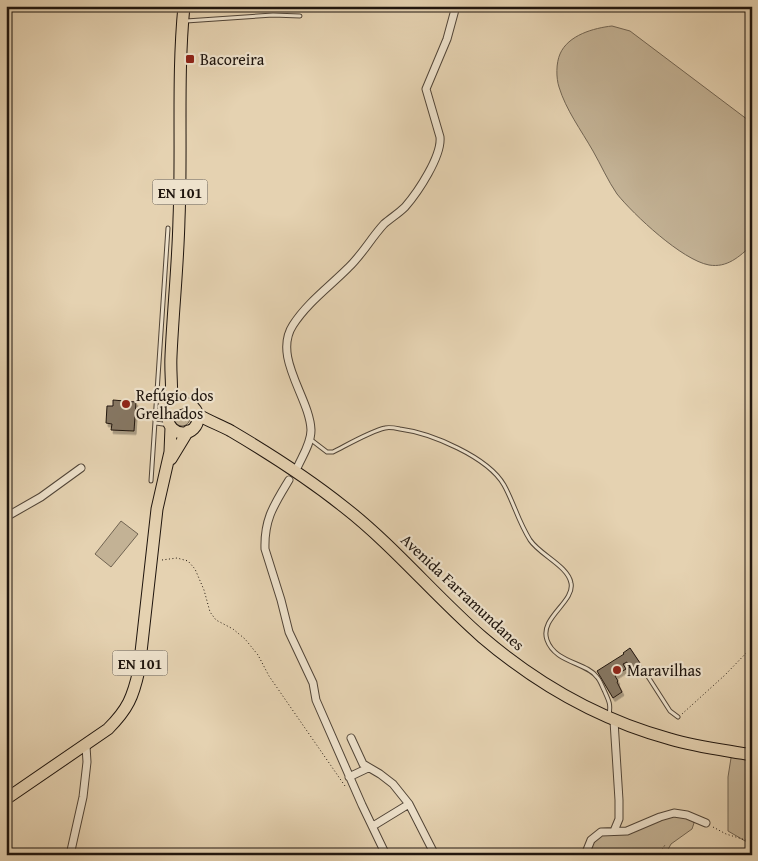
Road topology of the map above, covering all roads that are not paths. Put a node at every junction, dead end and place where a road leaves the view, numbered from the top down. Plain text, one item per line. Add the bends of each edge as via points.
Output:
1 (184, 6) edge
2 (456, 6) edge
3 (300, 16) dead end
4 (182, 21) junction
5 (168, 228) dead end
6 (172, 377) junction
7 (189, 404) junction
8 (156, 410) junction
9 (170, 410) junction
10 (197, 414) junction
11 (156, 424) junction
12 (171, 426) junction
13 (220, 426) junction
14 (191, 430) junction
15 (310, 438) junction
16 (298, 466) dead end
17 (167, 467) junction
18 (81, 468) dead end
19 (289, 480) dead end
20 (151, 481) dead end
21 (6, 517) edge
22 (645, 672) dead end
23 (678, 717) road end
24 (611, 720) junction
25 (351, 738) dead end
26 (86, 746) junction
27 (752, 755) edge
28 (368, 768) junction
29 (350, 777) junction
30 (6, 799) edge
31 (409, 804) junction
32 (706, 823) road end
33 (373, 826) junction
34 (614, 831) junction
35 (70, 855) edge
36 (386, 855) edge
37 (435, 855) edge
38 (585, 855) edge

1 - 4 main road, EN 101
2 - 15 street via 447,39 426,89 440,137 437,156 405,206 291,327 286,343 291,371 309,418
3 - 4 lane
4 - 6 main road, EN 101 via 179,218 170,359
5 - 8 lane
6 - 7 main road
6 - 9 main road
7 - 9 main road via 180,403
7 - 10 main road
8 - 9 lane
8 - 11 lane
9 - 12 main road
10 - 13 main road, Avenida Farramundanes
10 - 14 main road via 197,422
11 - 12 lane
11 - 20 lane
12 - 14 main road via 176,432
12 - 17 main road
13 - 14 main road
13 - 24 main road, Avenida Farramundanes via 344,506 380,536 481,636 516,664 549,687
14 - 17 main road
15 - 16 street
15 - 24 lane via 328,452 333,452 386,427 409,430 450,444 491,469 504,484 516,515 536,548 563,569 571,580 569,595 548,624 547,641 562,657 597,676 611,705
17 - 26 main road, EN 101 via 157,509 139,670 133,695 121,716
18 - 21 street via 42,497
19 - 29 street via 270,513 264,535 265,548 291,638 313,683 316,700
22 - 23 lane via 670,711
24 - 27 main road, Avenida Farramundanes via 670,740
24 - 34 street via 619,800 619,819
25 - 28 street
26 - 30 main road, EN 101
26 - 35 street via 87,762
28 - 29 street
28 - 31 street via 393,784
29 - 33 street
31 - 33 street
31 - 37 street
32 - 34 street via 674,813 627,831
33 - 36 street
34 - 38 street via 601,832 591,840

